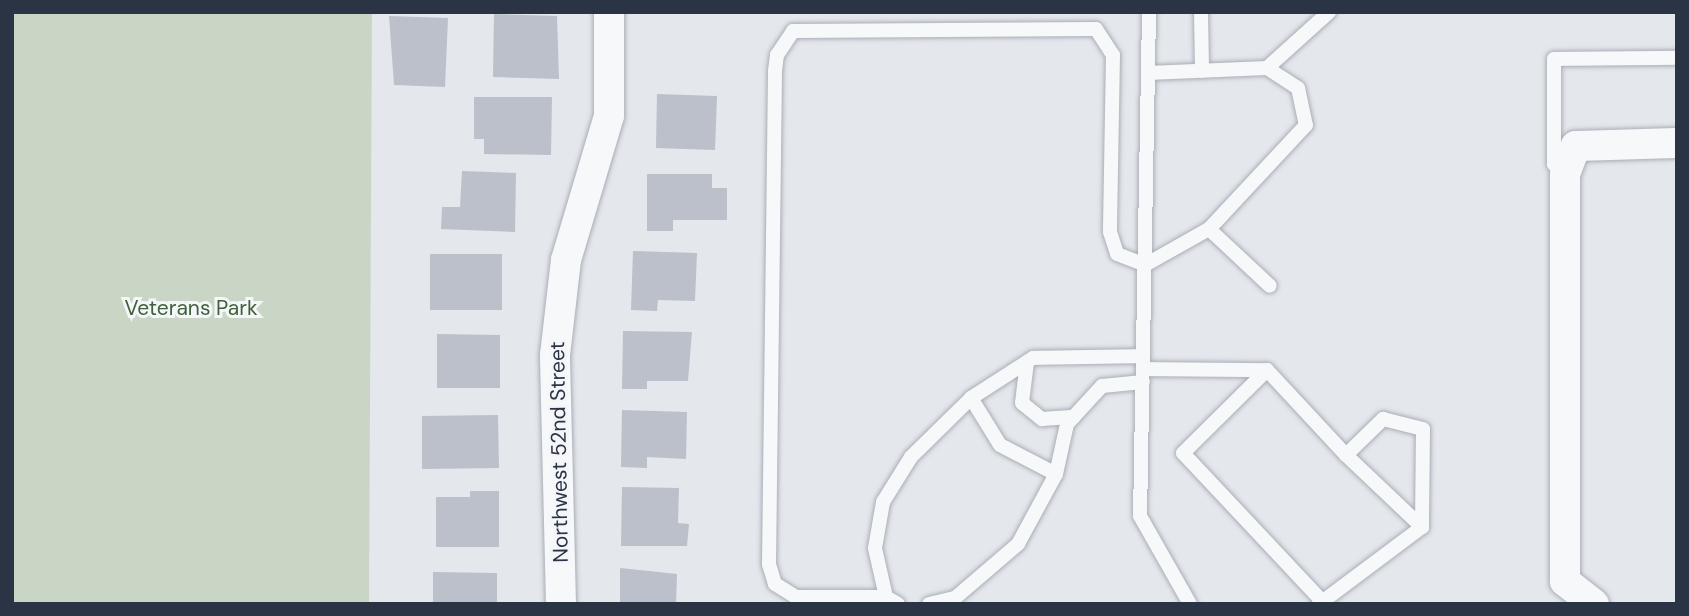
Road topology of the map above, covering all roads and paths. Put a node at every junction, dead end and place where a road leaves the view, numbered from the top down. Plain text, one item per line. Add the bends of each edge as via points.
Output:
1 (609, 12) edge
2 (1149, 12) edge
3 (1201, 12) edge
4 (1329, 12) edge
5 (1677, 58) edge
6 (1267, 68) junction
7 (1202, 71) junction
8 (1148, 73) junction
9 (1677, 143) edge
10 (1565, 174) junction
11 (1209, 229) junction
12 (1145, 265) junction
13 (1270, 286) dead end
14 (1027, 362) junction
15 (1143, 369) junction
16 (1267, 370) junction
17 (971, 398) junction
18 (1074, 417) junction
19 (1346, 454) junction
20 (1056, 474) junction
21 (1422, 527) junction
22 (892, 600) edge
23 (1320, 603) edge
24 (561, 604) edge
25 (929, 604) edge
26 (1190, 604) edge
27 (1594, 604) edge

1 - 24 street, Northwest 52nd Street via 609,116 566,260 555,355
2 - 8 lane
3 - 7 lane
4 - 6 lane
5 - 10 lane via 1554,58 1554,164
6 - 7 lane
6 - 11 lane via 1298,88 1306,125
7 - 8 lane
8 - 12 lane
9 - 10 street via 1576,146
10 - 27 street via 1565,581
11 - 12 lane
11 - 13 lane
12 - 15 lane
12 - 22 lane via 1123,259 1112,245 1113,55 1096,29 809,27 783,43 775,71 769,564 775,584 796,597
14 - 15 lane
14 - 17 lane
14 - 18 lane via 1022,403 1042,419
15 - 16 lane
15 - 18 lane via 1102,386
15 - 26 lane via 1140,516
16 - 19 lane
16 - 23 lane via 1183,453
17 - 20 lane via 1000,445
17 - 22 lane via 911,457 883,502 875,548
18 - 20 lane
19 - 21 lane
19 - 21 lane via 1383,418 1423,429
20 - 25 lane via 1018,544 955,598
21 - 23 lane

